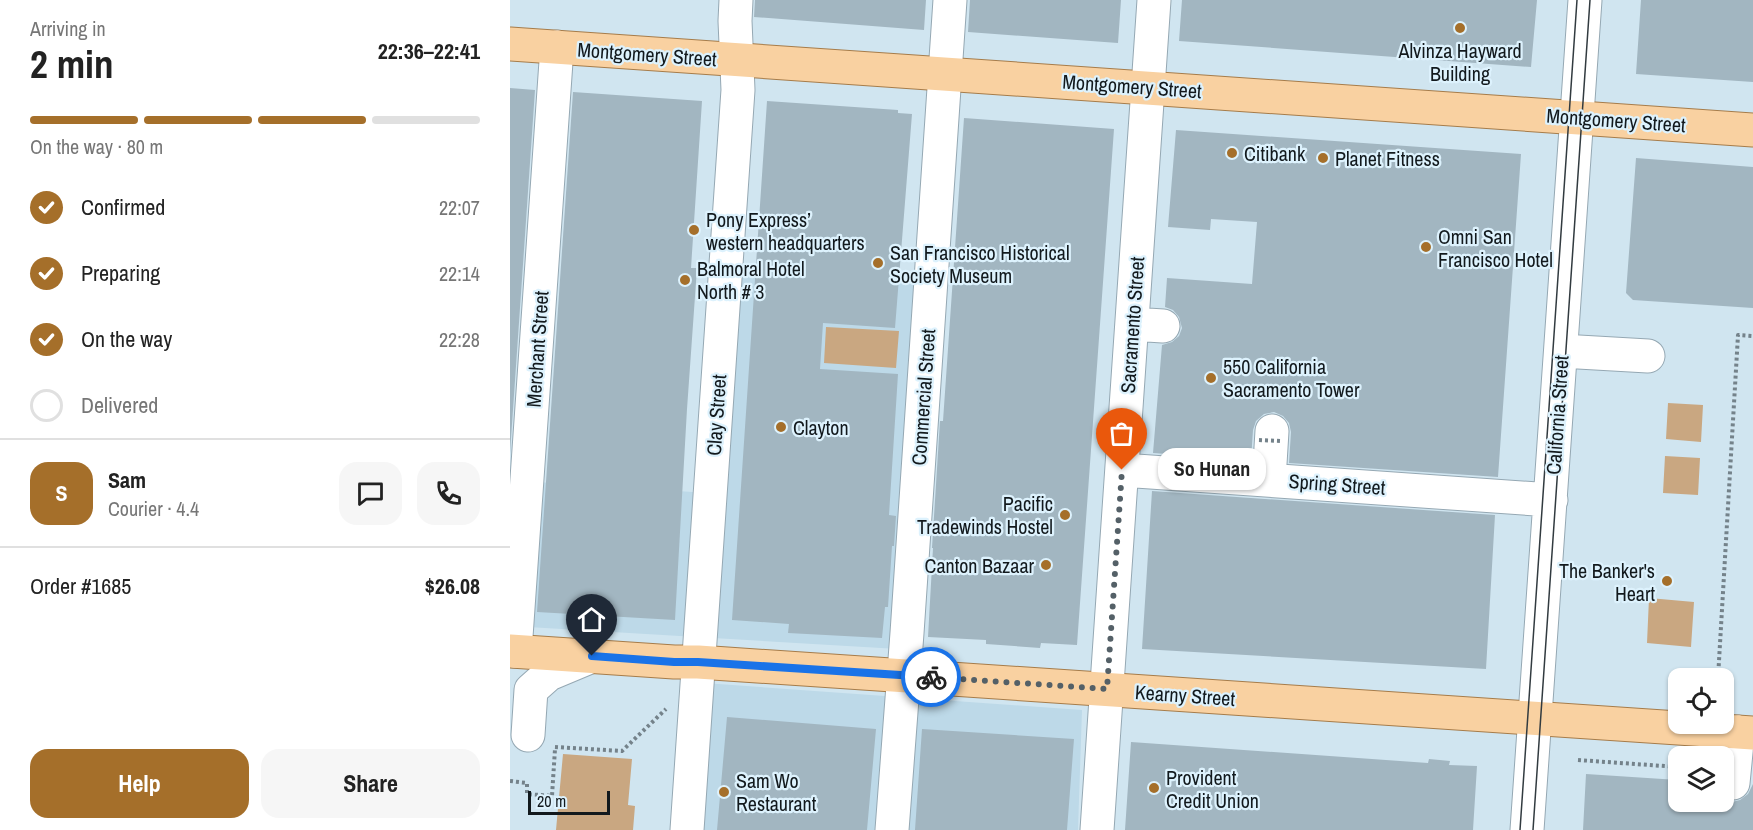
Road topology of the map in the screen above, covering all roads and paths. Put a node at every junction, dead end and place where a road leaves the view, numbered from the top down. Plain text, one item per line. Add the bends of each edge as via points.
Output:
1 (736, 0) edge
2 (950, 0) edge
3 (1154, 0) edge
4 (1585, 0) edge
5 (510, 44) edge
6 (557, 47) junction
7 (736, 60) junction
8 (944, 74) junction
9 (1148, 87) junction
10 (1578, 118) junction
11 (1753, 130) edge
12 (1753, 336) edge
13 (1561, 351) junction
14 (1648, 356) dead end
15 (1270, 438) dead end
16 (1122, 470) junction
17 (1269, 480) junction
18 (1551, 500) junction
19 (513, 651) edge
20 (592, 656) junction
21 (698, 662) junction
22 (1719, 668) edge
23 (903, 675) junction
24 (1107, 689) junction
25 (668, 707) dead end
26 (1534, 718) junction
27 (1745, 732) edge
28 (542, 743) junction
29 (1578, 760) dead end
30 (1668, 766) edge
31 (1734, 779) edge
32 (510, 781) edge
33 (687, 830) edge
34 (892, 830) edge
35 (1098, 830) edge
36 (1527, 830) edge

1 - 7 street, Clay Street
2 - 8 street, Commercial Street
3 - 9 street, Sacramento Street
4 - 10 street, California Street
5 - 6 main road, Montgomery Street
6 - 7 main road, Montgomery Street
6 - 19 street, Merchant Street
7 - 8 main road, Montgomery Street
7 - 21 street, Clay Street via 738,90
8 - 9 main road, Montgomery Street
8 - 23 street, Commercial Street
9 - 10 main road, Montgomery Street
9 - 16 street, Sacramento Street via 1147,325
10 - 11 main road, Montgomery Street
10 - 13 street, California Street
12 - 22 path via 1738,335
13 - 14 street
13 - 18 street, California Street
15 - 17 street
16 - 17 street, Spring Street
16 - 24 street, Sacramento Street
17 - 18 street, Spring Street
18 - 26 street, California Street
19 - 20 main road, Kearny Street
20 - 21 main road, Kearny Street
20 - 28 street via 549,674 531,690
21 - 23 main road, Kearny Street
21 - 33 street, Clay Street
23 - 24 main road, Kearny Street
23 - 34 street, Commercial Street
24 - 26 main road, Kearny Street
24 - 35 street, Sacramento Street
25 - 28 path via 622,751
26 - 27 main road, Kearny Street
26 - 36 street, California Street
27 - 31 street
28 - 32 path via 552,796 527,794 527,783
29 - 30 path

